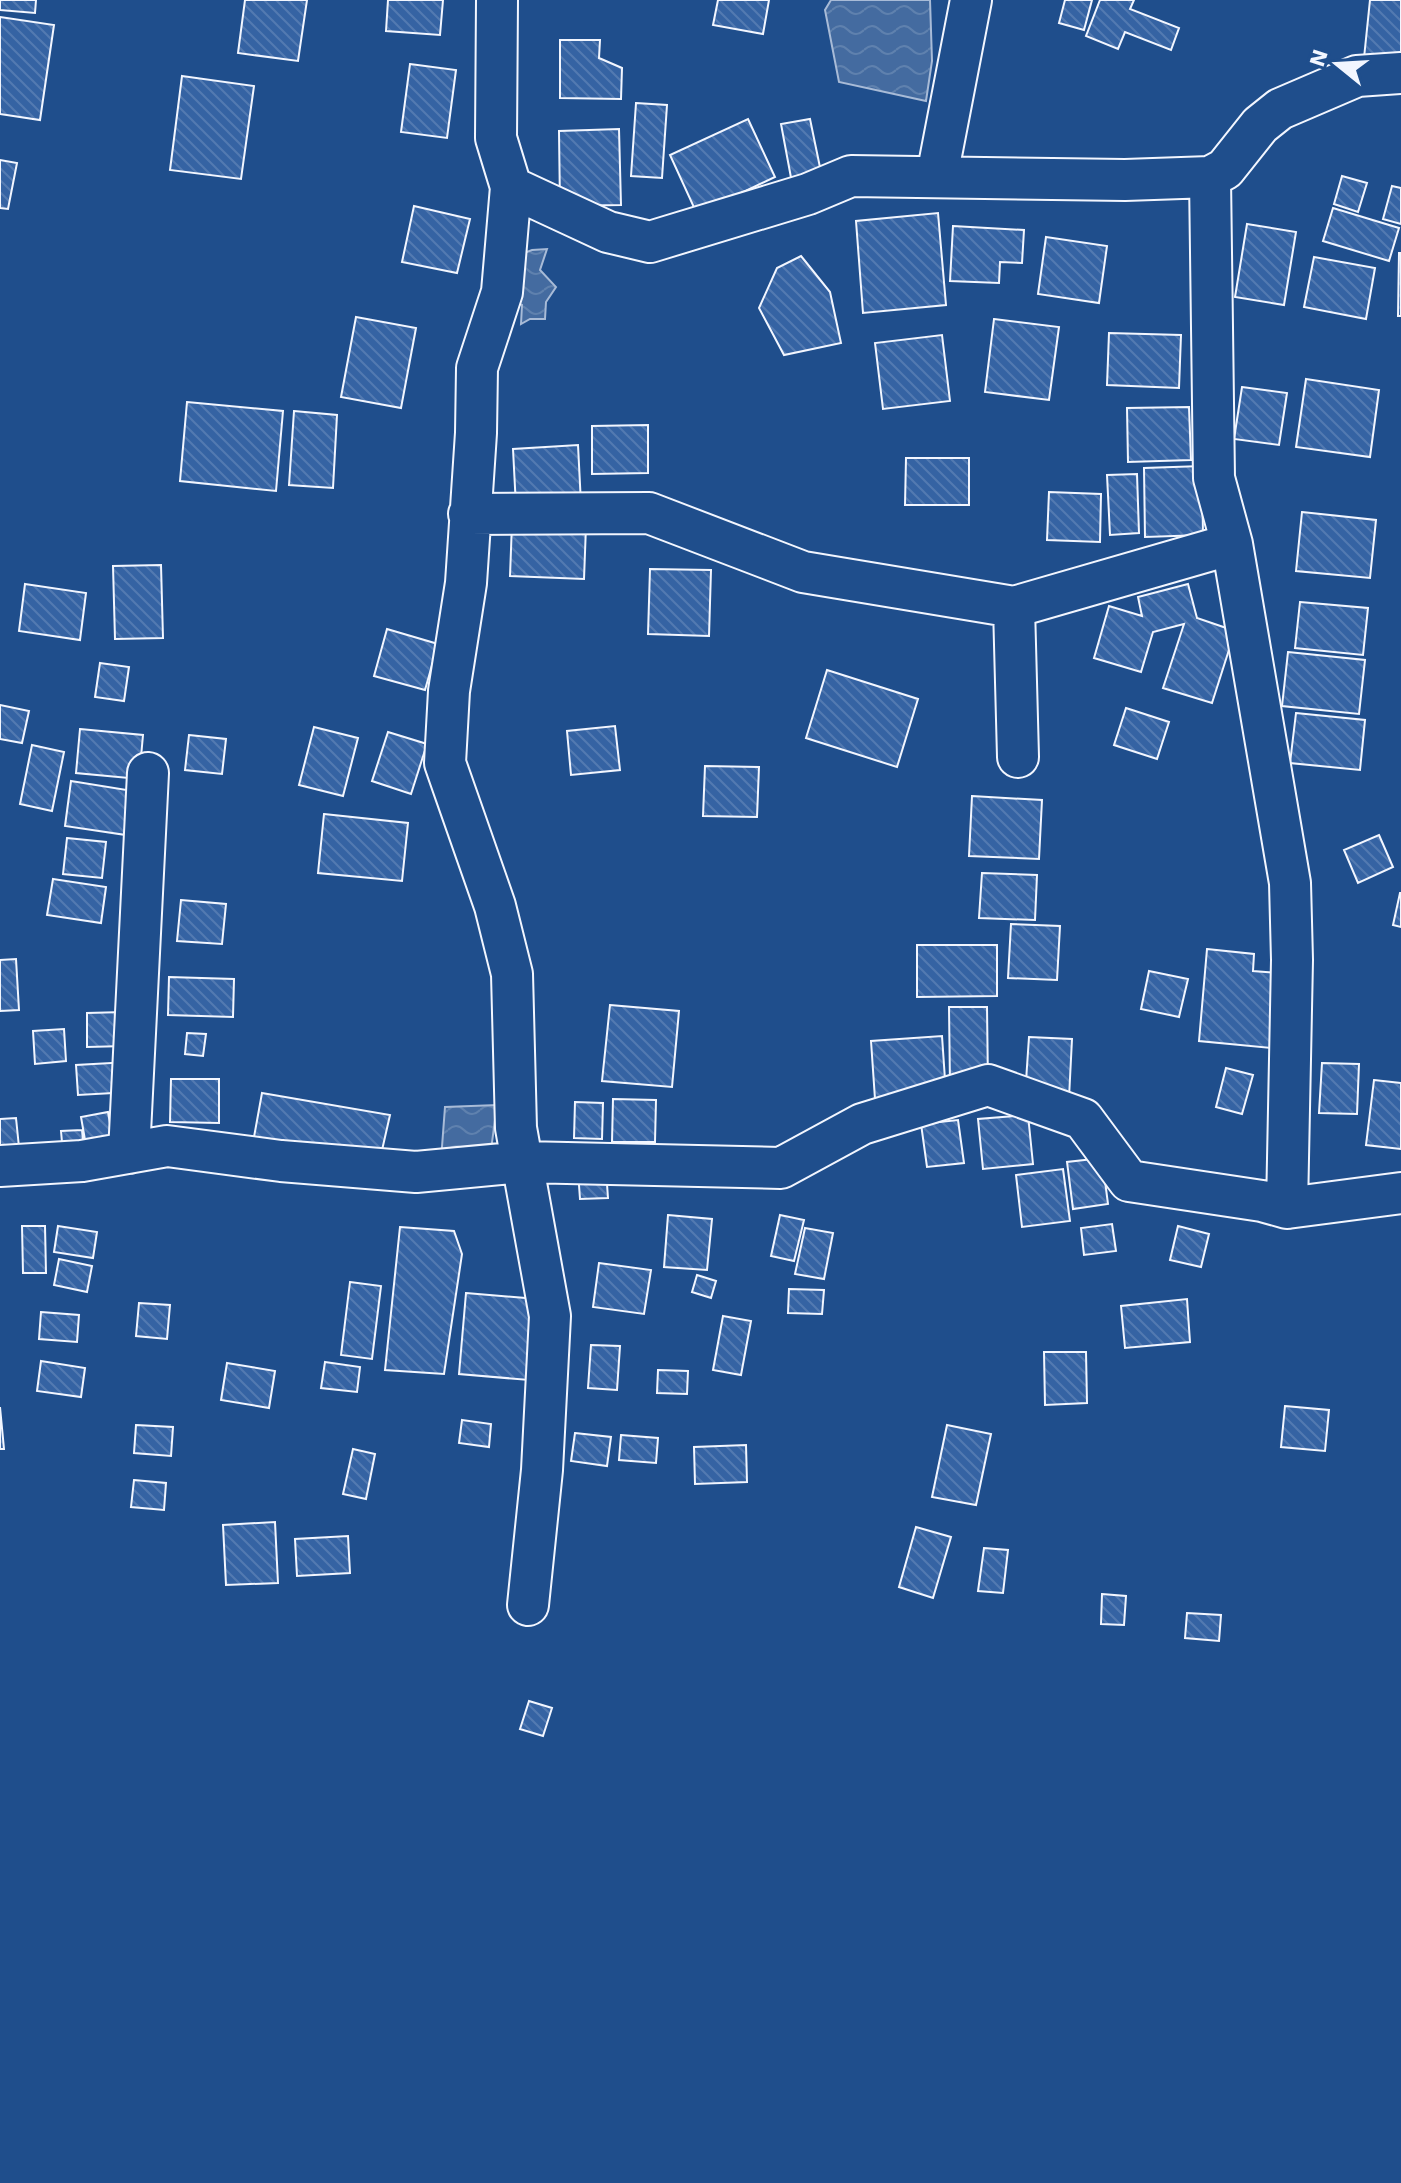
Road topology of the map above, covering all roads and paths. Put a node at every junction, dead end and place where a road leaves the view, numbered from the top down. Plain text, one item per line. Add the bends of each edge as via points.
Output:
1 (497, 0) edge
2 (971, 0) edge
3 (1401, 73) edge
4 (937, 176) junction
5 (1210, 177) junction
6 (511, 187) junction
7 (469, 514) junction
8 (1232, 544) junction
9 (1014, 607) junction
10 (1018, 757) dead end
11 (148, 773) dead end
12 (129, 1153) junction
13 (523, 1162) junction
14 (0, 1166) edge
15 (1401, 1193) edge
16 (1287, 1208) junction
17 (528, 1605) dead end

1 - 6 street via 496,138
2 - 4 street
3 - 5 street via 1357,76 1280,109 1225,169
4 - 5 street
4 - 6 street via 851,176 650,242 608,232
5 - 8 street via 1214,478
6 - 7 street via 502,292 477,368
7 - 9 street via 649,513 803,572
7 - 13 street via 445,763 495,906 512,974 516,1128
8 - 9 street
8 - 16 street via 1290,883
9 - 10 street
11 - 12 street
12 - 13 street via 167,1146 416,1172
12 - 14 street
13 - 16 street via 781,1168 862,1124 988,1085 1083,1119 1129,1181
13 - 17 street via 550,1316
15 - 16 street

